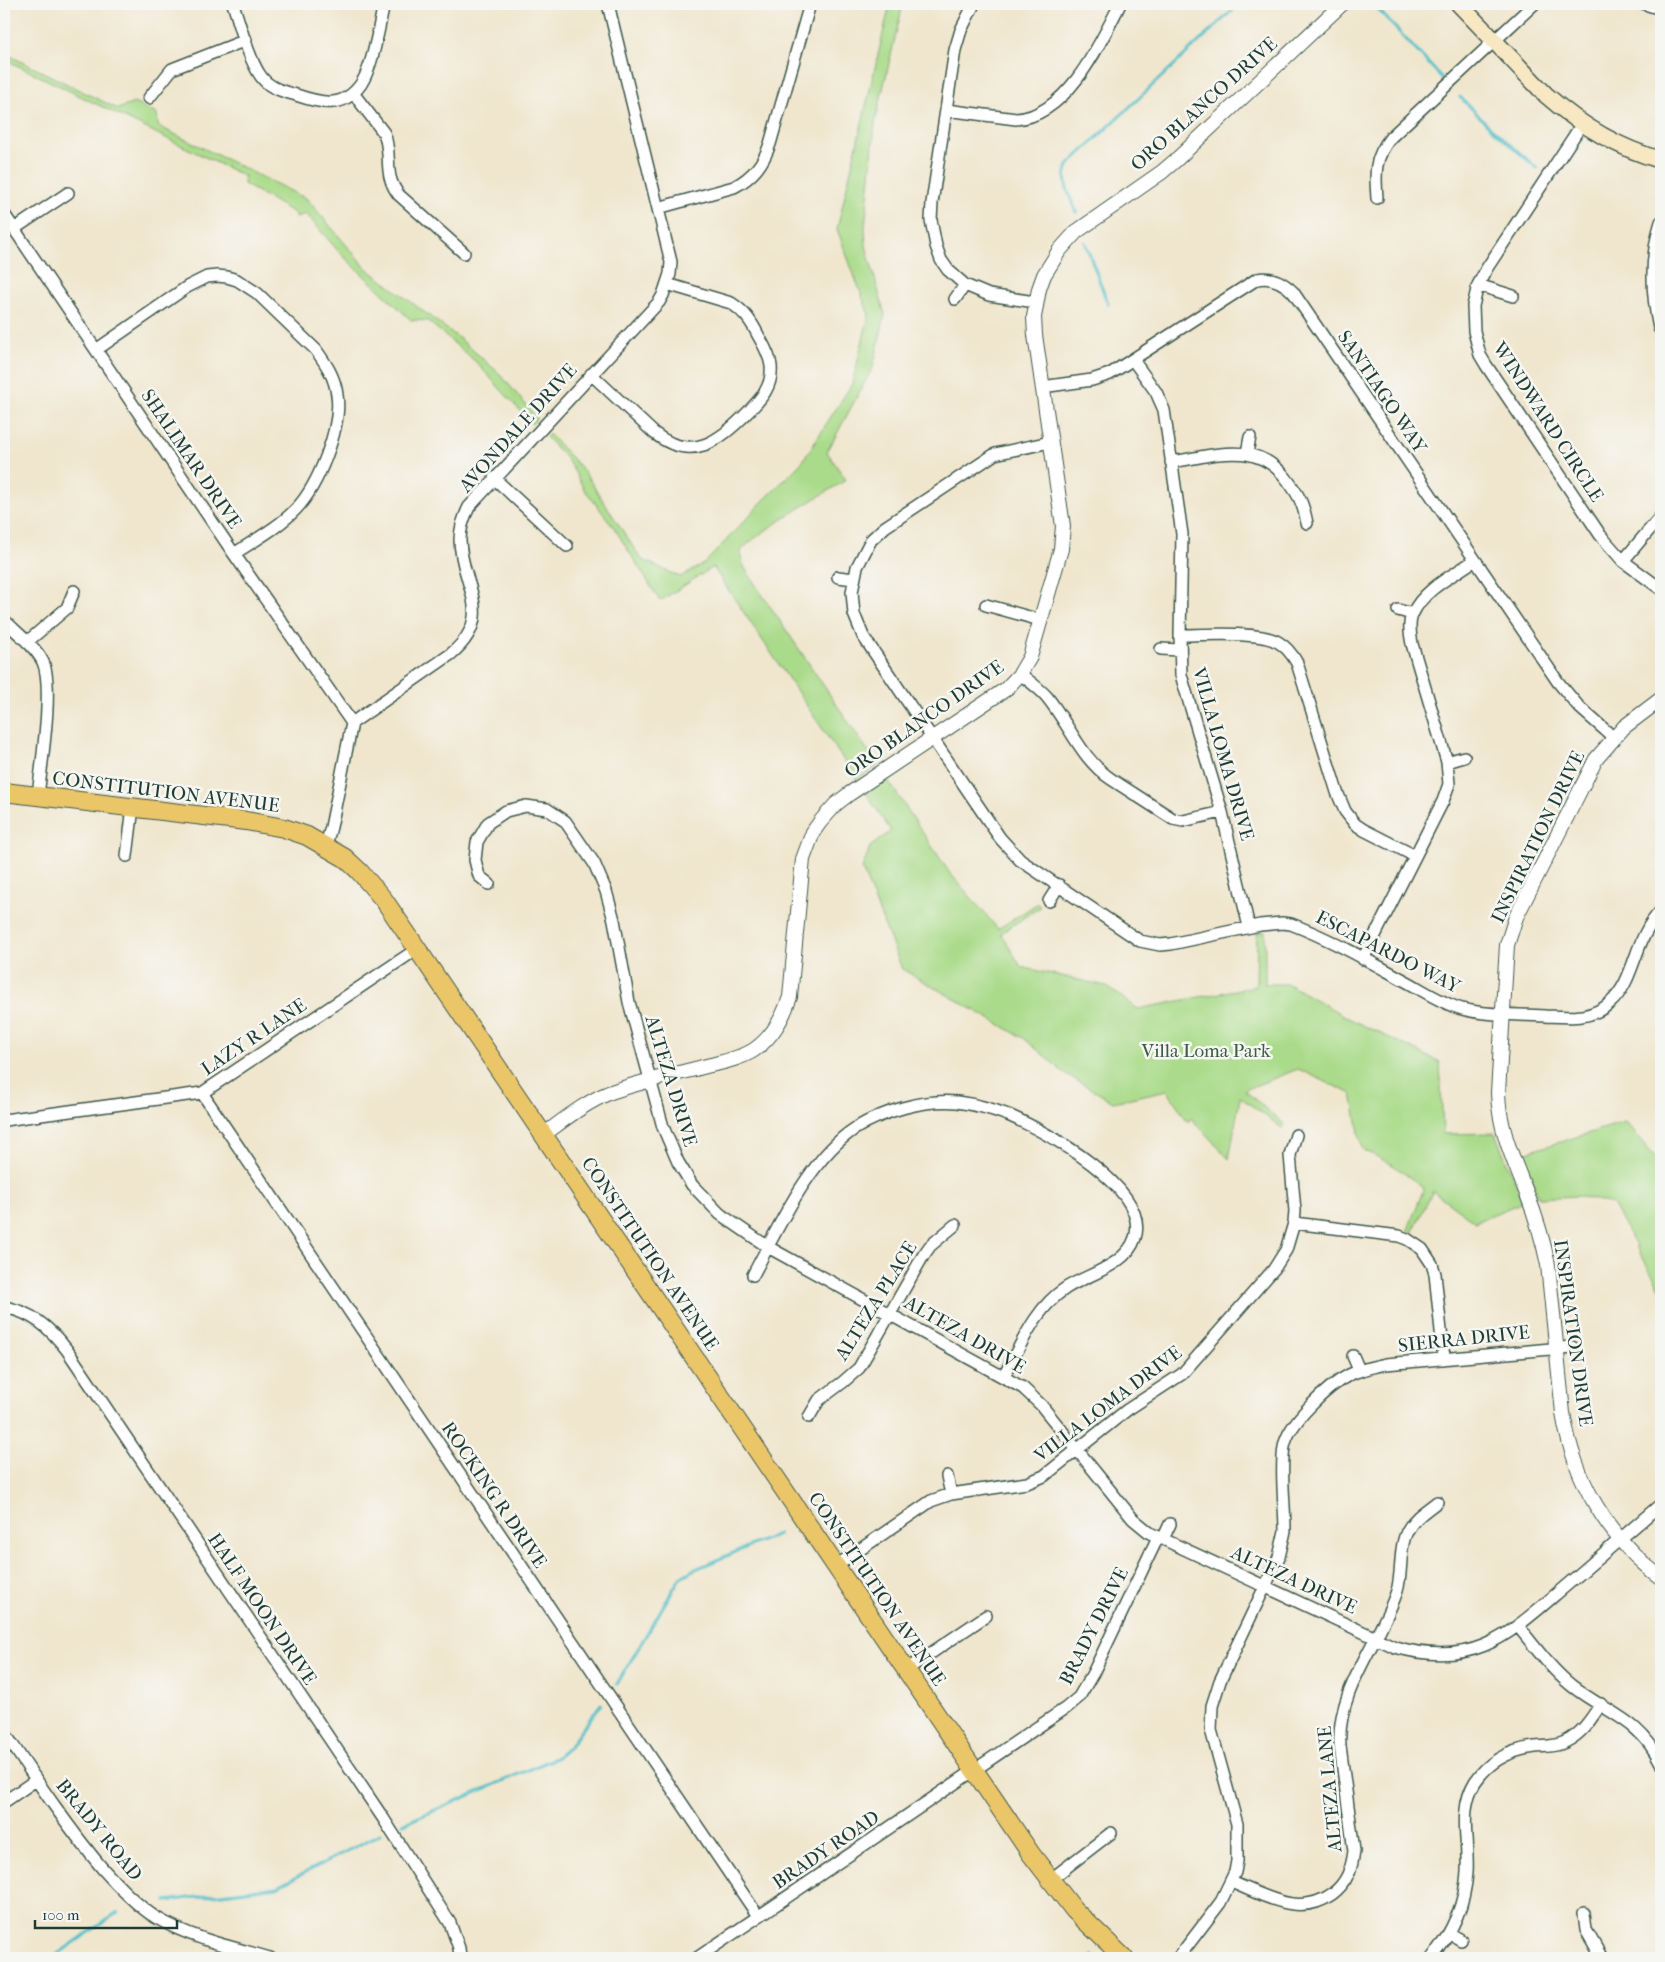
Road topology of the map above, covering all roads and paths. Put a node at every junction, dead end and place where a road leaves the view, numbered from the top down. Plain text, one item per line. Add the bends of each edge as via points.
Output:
1 (233, 4) edge
2 (384, 4) edge
3 (608, 4) edge
4 (810, 4) edge
5 (974, 4) edge
6 (1120, 4) edge
7 (1342, 4) edge
8 (1459, 4) edge
9 (1534, 4) edge
10 (1645, 4) edge
11 (1661, 9) edge
12 (246, 40) junction
13 (1494, 41) junction
14 (354, 93) junction
15 (149, 98) dead end
16 (946, 110) junction
17 (1582, 124) junction
18 (1661, 160) edge
19 (68, 192) dead end
20 (1377, 198) dead end
21 (658, 208) junction
22 (4, 214) edge
23 (1661, 222) edge
24 (14, 229) junction
25 (464, 253) dead end
26 (667, 284) junction
27 (965, 285) junction
28 (1478, 285) junction
29 (1512, 296) dead end
30 (955, 299) dead end
31 (1035, 302) junction
32 (1659, 328) dead end
33 (96, 350) junction
34 (1133, 360) junction
35 (591, 374) junction
36 (1042, 386) junction
37 (1250, 437) dead end
38 (1050, 442) junction
39 (1247, 453) junction
40 (1171, 462) junction
41 (494, 478) junction
42 (1661, 516) edge
43 (1307, 523) dead end
44 (567, 546) dead end
45 (234, 554) junction
46 (1475, 560) junction
47 (1623, 561) junction
48 (838, 577) dead end
49 (854, 579) junction
50 (1661, 589) edge
51 (74, 591) dead end
52 (986, 605) dead end
53 (1398, 610) dead end
54 (1412, 614) junction
55 (4, 620) edge
56 (1040, 620) junction
57 (1180, 635) junction
58 (27, 642) junction
59 (1161, 650) dead end
60 (1179, 650) junction
61 (1020, 674) junction
62 (1661, 699) edge
63 (352, 722) junction
64 (1613, 737) junction
65 (932, 739) junction
66 (1464, 756) dead end
67 (1447, 762) junction
68 (4, 792) edge
69 (38, 796) junction
70 (132, 807) junction
71 (1222, 812) junction
72 (326, 845) junction
73 (127, 856) dead end
74 (1415, 856) junction
75 (490, 884) dead end
76 (1059, 885) junction
77 (1049, 901) dead end
78 (1661, 911) edge
79 (1250, 927) junction
80 (417, 949) junction
81 (1363, 958) junction
82 (1503, 1014) junction
83 (650, 1080) junction
84 (202, 1093) junction
85 (4, 1120) edge
86 (543, 1135) junction
87 (1296, 1135) dead end
88 (1294, 1223) junction
89 (954, 1226) dead end
90 (768, 1247) junction
91 (753, 1275) dead end
92 (4, 1307) edge
93 (890, 1313) junction
94 (1572, 1347) dead end
95 (1557, 1348) junction
96 (1353, 1356) dead end
97 (1444, 1359) junction
98 (1359, 1370) junction
99 (1004, 1376) junction
100 (809, 1417) dead end
101 (1077, 1449) junction
102 (947, 1476) dead end
103 (951, 1494) junction
104 (1437, 1502) dead end
105 (1661, 1504) edge
106 (1170, 1524) dead end
107 (1160, 1538) junction
108 (1620, 1539) junction
109 (836, 1566) junction
110 (1661, 1578) edge
111 (1265, 1586) junction
112 (986, 1616) dead end
113 (1518, 1626) junction
114 (1375, 1637) junction
115 (906, 1670) junction
116 (1601, 1704) junction
117 (4, 1732) edge
118 (1661, 1763) edge
119 (974, 1771) junction
120 (36, 1780) junction
121 (4, 1802) edge
122 (1111, 1832) dead end
123 (1050, 1880) junction
124 (1231, 1882) junction
125 (1584, 1912) dead end
126 (758, 1916) junction
127 (1449, 1933) junction
128 (1461, 1940) dead end
129 (270, 1958) edge
130 (460, 1958) edge
131 (697, 1958) edge
132 (1124, 1958) edge
133 (1178, 1958) edge
134 (1432, 1958) edge
135 (1602, 1958) edge

1 - 12 street
2 - 14 street via 368,70
3 - 21 street, AVONDALE DRIVE
4 - 21 street via 770,144 760,166 734,187
5 - 16 street via 958,39
6 - 16 street via 1089,64 1039,114 1016,119
7 - 31 street, ORO BLANCO DRIVE via 1176,160 1066,241 1044,275
8 - 13 main road
9 - 13 street
10 - 11 street
12 - 14 street via 259,75 270,86 319,102 338,101
12 - 15 street via 172,69
13 - 17 main road via 1546,95
13 - 20 street via 1384,145 1376,164
14 - 25 street via 387,140 388,172 394,188
16 - 27 street via 932,203 932,235 941,260
17 - 18 main road via 1628,149
17 - 28 street, WINDWARD CIRCLE
19 - 24 street
21 - 26 street, AVONDALE DRIVE via 671,262
22 - 24 street, SHALIMAR DRIVE
23 - 32 street via 1655,246 1652,287
24 - 33 street, SHALIMAR DRIVE
26 - 35 street, AVONDALE DRIVE via 659,302
26 - 35 street via 731,303 750,320 771,366 769,385 760,400 721,438 700,446 680,447 664,442
27 - 30 street
27 - 31 street via 989,295
28 - 29 street
28 - 47 street, WINDWARD CIRCLE via 1473,319 1480,355 1601,536
31 - 36 street, ORO BLANCO DRIVE
33 - 45 street, SHALIMAR DRIVE
33 - 45 street via 187,287 207,278 227,277 257,293 324,360 334,382 338,406 334,428 314,483 289,516
34 - 36 street, SANTIAGO WAY via 1102,378
34 - 40 street, VILLA LOMA DRIVE via 1160,401
34 - 46 street, SANTIAGO WAY via 1257,279 1272,279 1287,285
35 - 41 street, AVONDALE DRIVE
36 - 38 street, ORO BLANCO DRIVE
37 - 39 street
38 - 49 street, ESCAPARDO WAY via 995,454 885,527 866,547
38 - 56 street, ORO BLANCO DRIVE via 1063,537
39 - 40 street
39 - 43 street via 1264,459 1281,472 1303,504
40 - 57 street, VILLA LOMA DRIVE via 1182,541
41 - 44 street
41 - 63 street, AVONDALE DRIVE via 469,507 462,527 461,548 474,598 466,640
42 - 47 street
45 - 63 street, SHALIMAR DRIVE
46 - 54 street via 1431,590
46 - 64 street, SANTIAGO WAY via 1568,695
47 - 50 street, WINDWARD CIRCLE
48 - 49 street
49 - 65 street, ESCAPARDO WAY via 853,604 857,625
51 - 58 street via 67,608
52 - 56 street
53 - 54 street
54 - 67 street via 1412,644
55 - 58 street
56 - 61 street, ORO BLANCO DRIVE via 1030,657
57 - 60 street, VILLA LOMA DRIVE
57 - 74 street via 1267,638 1292,654 1344,821
58 - 69 street via 42,661 48,683
59 - 60 street
60 - 71 street, VILLA LOMA DRIVE via 1181,675
61 - 65 street, ORO BLANCO DRIVE via 994,697
61 - 71 street via 1044,694 1101,773 1173,819 1183,821
62 - 64 street, INSPIRATION DRIVE
63 - 72 street
64 - 82 street, INSPIRATION DRIVE via 1596,759 1516,917 1507,945
65 - 76 street, ESCAPARDO WAY via 1005,846 1020,860
65 - 83 street, ORO BLANCO DRIVE via 836,804 813,832 800,873 790,997 774,1031 744,1055
66 - 67 street
67 - 74 street via 1447,792
68 - 69 main road, CONSTITUTION AVENUE
69 - 70 main road, CONSTITUTION AVENUE
70 - 72 main road, CONSTITUTION AVENUE via 260,823 307,836
70 - 73 street
71 - 79 street, VILLA LOMA DRIVE
72 - 80 main road, CONSTITUTION AVENUE via 345,858 372,885
74 - 81 street
75 - 83 street, ALTEZA DRIVE via 479,876 475,850 482,831 496,816 516,808 538,806 557,815 573,830 594,863 610,903 629,1002
76 - 77 street
76 - 79 street, ESCAPARDO WAY via 1132,937 1150,944 1171,944
78 - 82 street, ESCAPARDO WAY via 1640,942 1624,987 1600,1011 1577,1018
79 - 81 street, ESCAPARDO WAY via 1292,924
80 - 84 street, LAZY R LANE
80 - 86 main road, CONSTITUTION AVENUE
81 - 82 street, ESCAPARDO WAY via 1450,1005 1473,1012
82 - 95 street, INSPIRATION DRIVE via 1499,1107 1506,1140 1545,1247
83 - 86 street, ORO BLANCO DRIVE via 596,1099
83 - 90 street, ALTEZA DRIVE via 667,1140 688,1179 720,1214
84 - 85 street, LAZY R LANE
84 - 126 street, ROCKING R DRIVE
86 - 109 main road, CONSTITUTION AVENUE
87 - 88 street, VILLA LOMA DRIVE via 1290,1155
88 - 97 street via 1391,1234 1422,1249 1435,1274
88 - 101 street, VILLA LOMA DRIVE via 1280,1260 1191,1366
89 - 93 street, ALTEZA PLACE via 930,1246
90 - 91 street
90 - 93 street, ALTEZA DRIVE
90 - 99 street via 809,1175 825,1154 844,1136 880,1116 926,1104 955,1102 1006,1114 1061,1142 1122,1191 1134,1209 1135,1238 1124,1255 1066,1288 1042,1309
92 - 130 street, HALF MOON DRIVE via 26,1313 40,1322 67,1350 383,1818 450,1923
93 - 99 street, ALTEZA DRIVE
93 - 100 street, ALTEZA PLACE via 859,1368 819,1400
94 - 95 street, SIERRA DRIVE
95 - 97 street, SIERRA DRIVE
95 - 108 street, INSPIRATION DRIVE via 1566,1430 1575,1463 1598,1511
96 - 98 street
97 - 98 street, SIERRA DRIVE
98 - 111 street, SIERRA DRIVE via 1318,1399 1287,1436 1283,1456 1285,1531 1279,1557
99 - 101 street, ALTEZA DRIVE via 1034,1397
101 - 103 street, VILLA LOMA DRIVE via 1035,1481
101 - 107 street, ALTEZA DRIVE via 1133,1519
102 - 103 street
103 - 109 street, VILLA LOMA DRIVE via 920,1507
104 - 114 street, ALTEZA LANE via 1409,1527 1397,1591
105 - 108 street, ALTEZA DRIVE
106 - 107 street, BRADY DRIVE
107 - 111 street, ALTEZA DRIVE
107 - 119 street, BRADY DRIVE via 1079,1697 1051,1720
108 - 110 street, INSPIRATION DRIVE
108 - 113 street, ALTEZA DRIVE
109 - 115 main road, CONSTITUTION AVENUE
111 - 114 street, ALTEZA DRIVE
111 - 124 street, SIERRA DRIVE via 1220,1681 1212,1706 1211,1730 1237,1824 1237,1861
112 - 115 street
113 - 114 street, ALTEZA DRIVE via 1495,1641 1458,1654 1412,1652
113 - 116 street via 1559,1675
114 - 124 street, ALTEZA LANE via 1341,1713 1339,1733 1354,1851 1348,1876 1321,1902 1302,1906 1284,1904
115 - 119 main road, CONSTITUTION AVENUE
116 - 118 street via 1638,1730
116 - 127 street via 1573,1738 1553,1746 1511,1752 1490,1766 1475,1783 1465,1813 1465,1886
117 - 120 street, BRADY ROAD
119 - 123 main road, CONSTITUTION AVENUE
119 - 126 street, BRADY ROAD
120 - 121 street
120 - 129 street, BRADY ROAD via 105,1871 154,1916 193,1936
122 - 123 street
123 - 132 main road, CONSTITUTION AVENUE via 1095,1932
124 - 133 street, SIERRA DRIVE via 1220,1903
125 - 135 street via 1586,1930
126 - 131 street, BRADY ROAD
127 - 128 street
127 - 134 street

